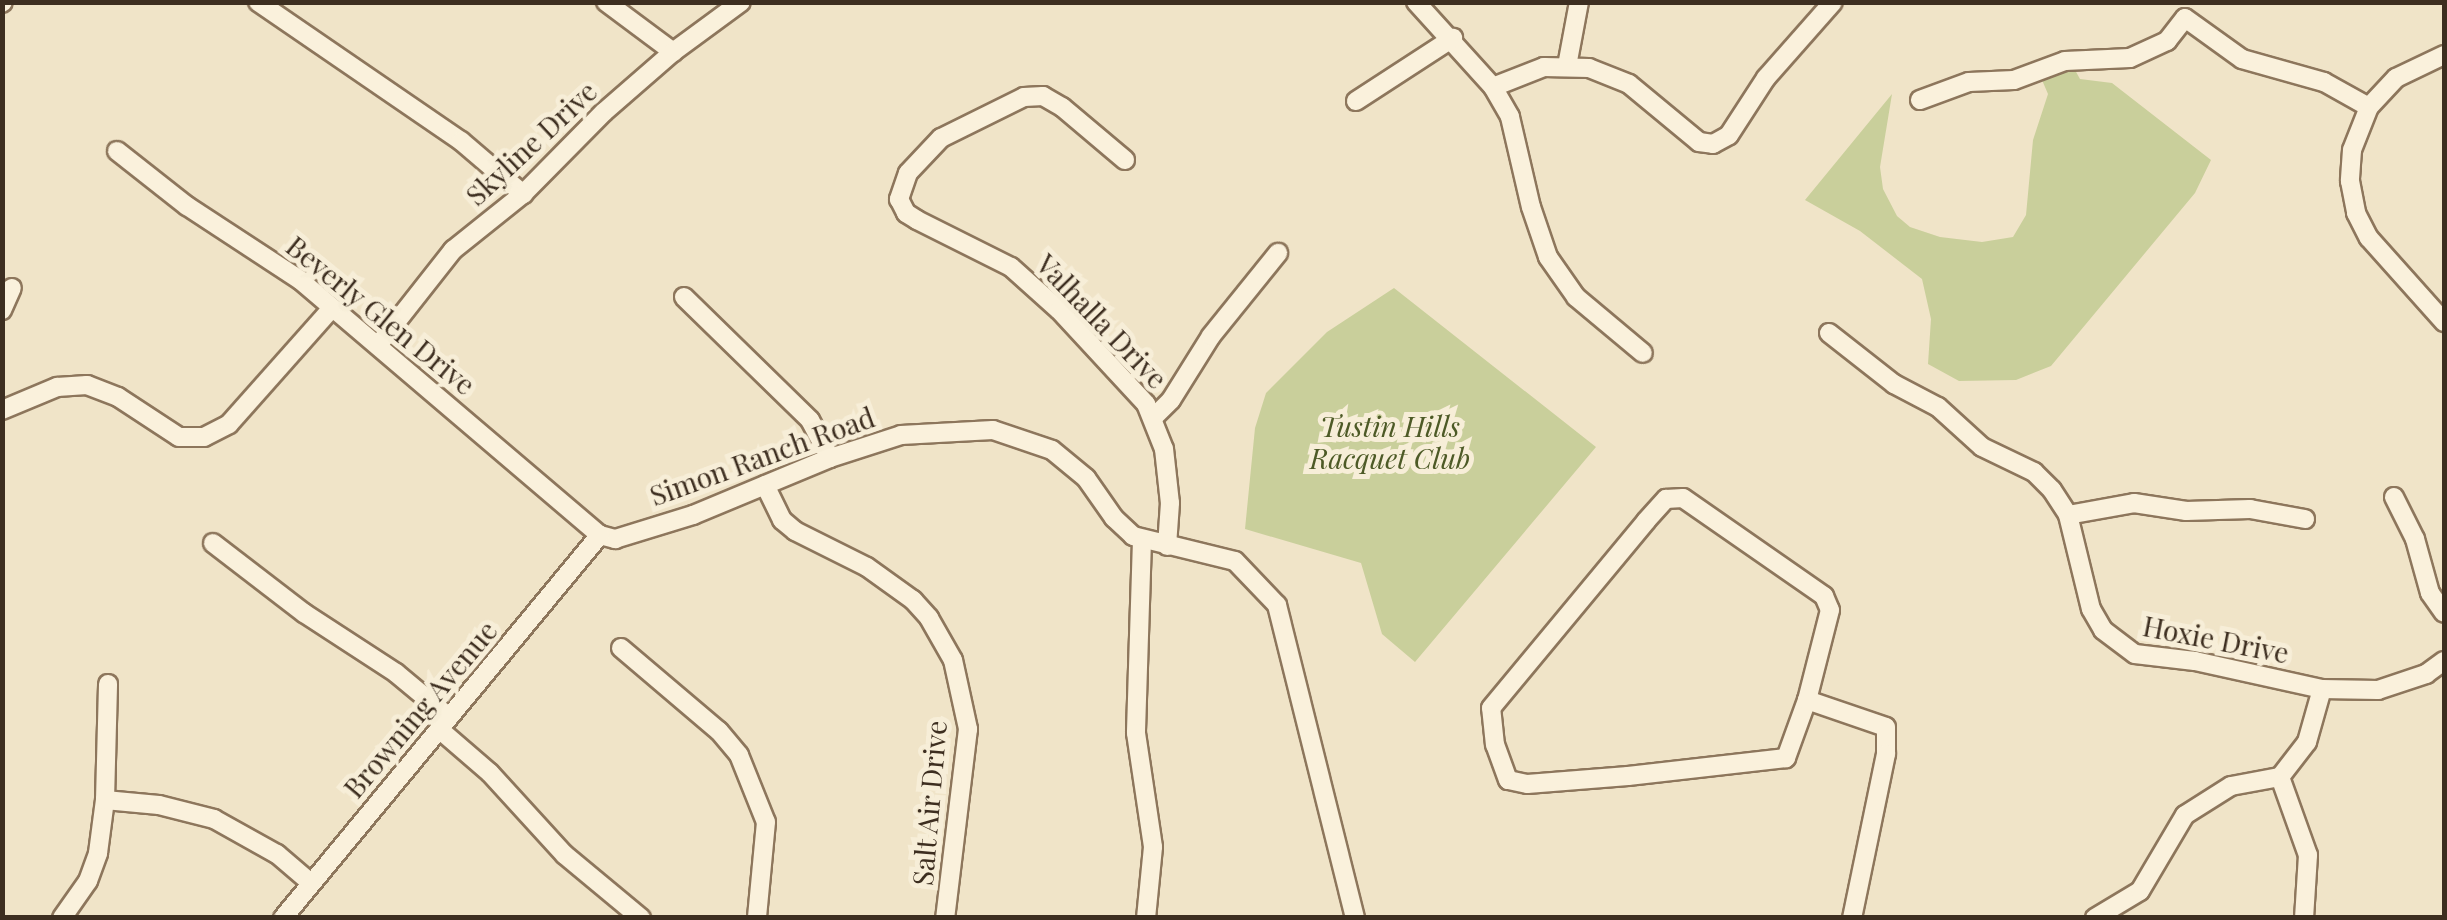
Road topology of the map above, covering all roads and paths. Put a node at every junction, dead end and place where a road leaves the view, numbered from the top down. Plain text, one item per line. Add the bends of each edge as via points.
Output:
1 (258, 2) edge
2 (606, 2) edge
3 (741, 2) edge
4 (1416, 2) edge
5 (1579, 2) edge
6 (1833, 2) edge
7 (1454, 38) junction
8 (674, 52) junction
9 (2444, 55) edge
10 (1567, 66) junction
11 (1493, 86) junction
12 (1920, 100) dead end
13 (1356, 101) dead end
14 (2369, 107) junction
15 (117, 151) dead end
16 (1125, 160) dead end
17 (524, 194) junction
18 (1278, 253) dead end
19 (12, 288) dead end
20 (684, 297) dead end
21 (332, 308) junction
22 (2, 310) edge
23 (2444, 322) edge
24 (1829, 333) dead end
25 (379, 344) junction
26 (1643, 353) dead end
27 (2, 410) edge
28 (1154, 416) junction
29 (830, 458) junction
30 (765, 485) junction
31 (2394, 497) dead end
32 (2068, 514) junction
33 (2304, 519) dead end
34 (600, 535) junction
35 (1142, 540) junction
36 (213, 544) dead end
37 (1167, 546) junction
38 (2444, 613) edge
39 (621, 648) dead end
40 (2444, 662) edge
41 (108, 684) dead end
42 (2322, 689) junction
43 (1807, 700) junction
44 (444, 723) junction
45 (2280, 777) junction
46 (105, 800) junction
47 (311, 883) junction
48 (62, 918) edge
49 (283, 918) edge
50 (642, 918) edge
51 (757, 918) edge
52 (946, 918) edge
53 (1146, 918) edge
54 (1355, 918) edge
55 (1852, 918) edge
56 (2095, 918) edge
57 (2304, 918) edge

1 - 17 street via 461,141
2 - 8 street
3 - 8 street, Skyline Drive
4 - 7 street
5 - 10 street
6 - 10 street via 1766,78 1729,135 1713,144 1699,142 1629,84
7 - 11 street
7 - 13 street
8 - 17 street, Skyline Drive
9 - 14 street via 2396,78
10 - 11 street via 1544,67
11 - 26 street via 1510,117 1548,257 1576,297
12 - 14 street via 1969,82 2014,80 2065,61 2130,58 2166,41 2186,18 2242,59 2324,82
14 - 23 street via 2350,165 2356,213 2380,253
15 - 21 street, Beverly Glen Drive
16 - 28 street, Valhalla Drive via 1044,96 1024,97 941,138 908,173 899,199 906,213 986,252 1034,286
17 - 25 street, Skyline Drive via 453,250
18 - 28 street
19 - 22 street
20 - 29 street via 810,420
21 - 25 street, Beverly Glen Drive
21 - 27 street via 240,414 204,437 179,437 87,385 57,386
24 - 32 street, Hoxie Drive via 1894,384 1938,406 1982,447 2034,472
25 - 34 street, Beverly Glen Drive
28 - 37 street, Valhalla Drive via 1170,503
29 - 30 street, Simon Ranch Road
29 - 35 street, Simon Ranch Road via 902,435 966,429 1010,434 1070,463 1126,531
30 - 34 street, Simon Ranch Road via 693,515 615,538
30 - 52 street, Salt Air Drive via 794,531 867,567 913,600 952,660 968,730
31 - 38 street
32 - 33 street via 2134,503
32 - 42 street, Hoxie Drive via 2091,610 2118,645 2152,658
34 - 44 street, Browning Avenue
35 - 37 street
35 - 53 street via 1136,733 1153,846
36 - 44 street via 396,673
37 - 54 street via 1235,561 1277,605
39 - 51 street via 740,755 766,822
40 - 42 street, Hoxie Drive via 2378,690
41 - 46 street
42 - 45 street via 2307,742
43 - 43 street via 1786,758 1527,784 1508,780 1491,708 1666,499 1683,498 1824,596 1830,610
43 - 55 street via 1886,727
44 - 47 street, Browning Avenue
44 - 50 street via 543,834
45 - 56 street via 2231,786 2185,814 2140,891
45 - 57 street via 2308,855
46 - 47 street via 214,819 278,854
46 - 48 street via 88,881
47 - 49 street, Browning Avenue

